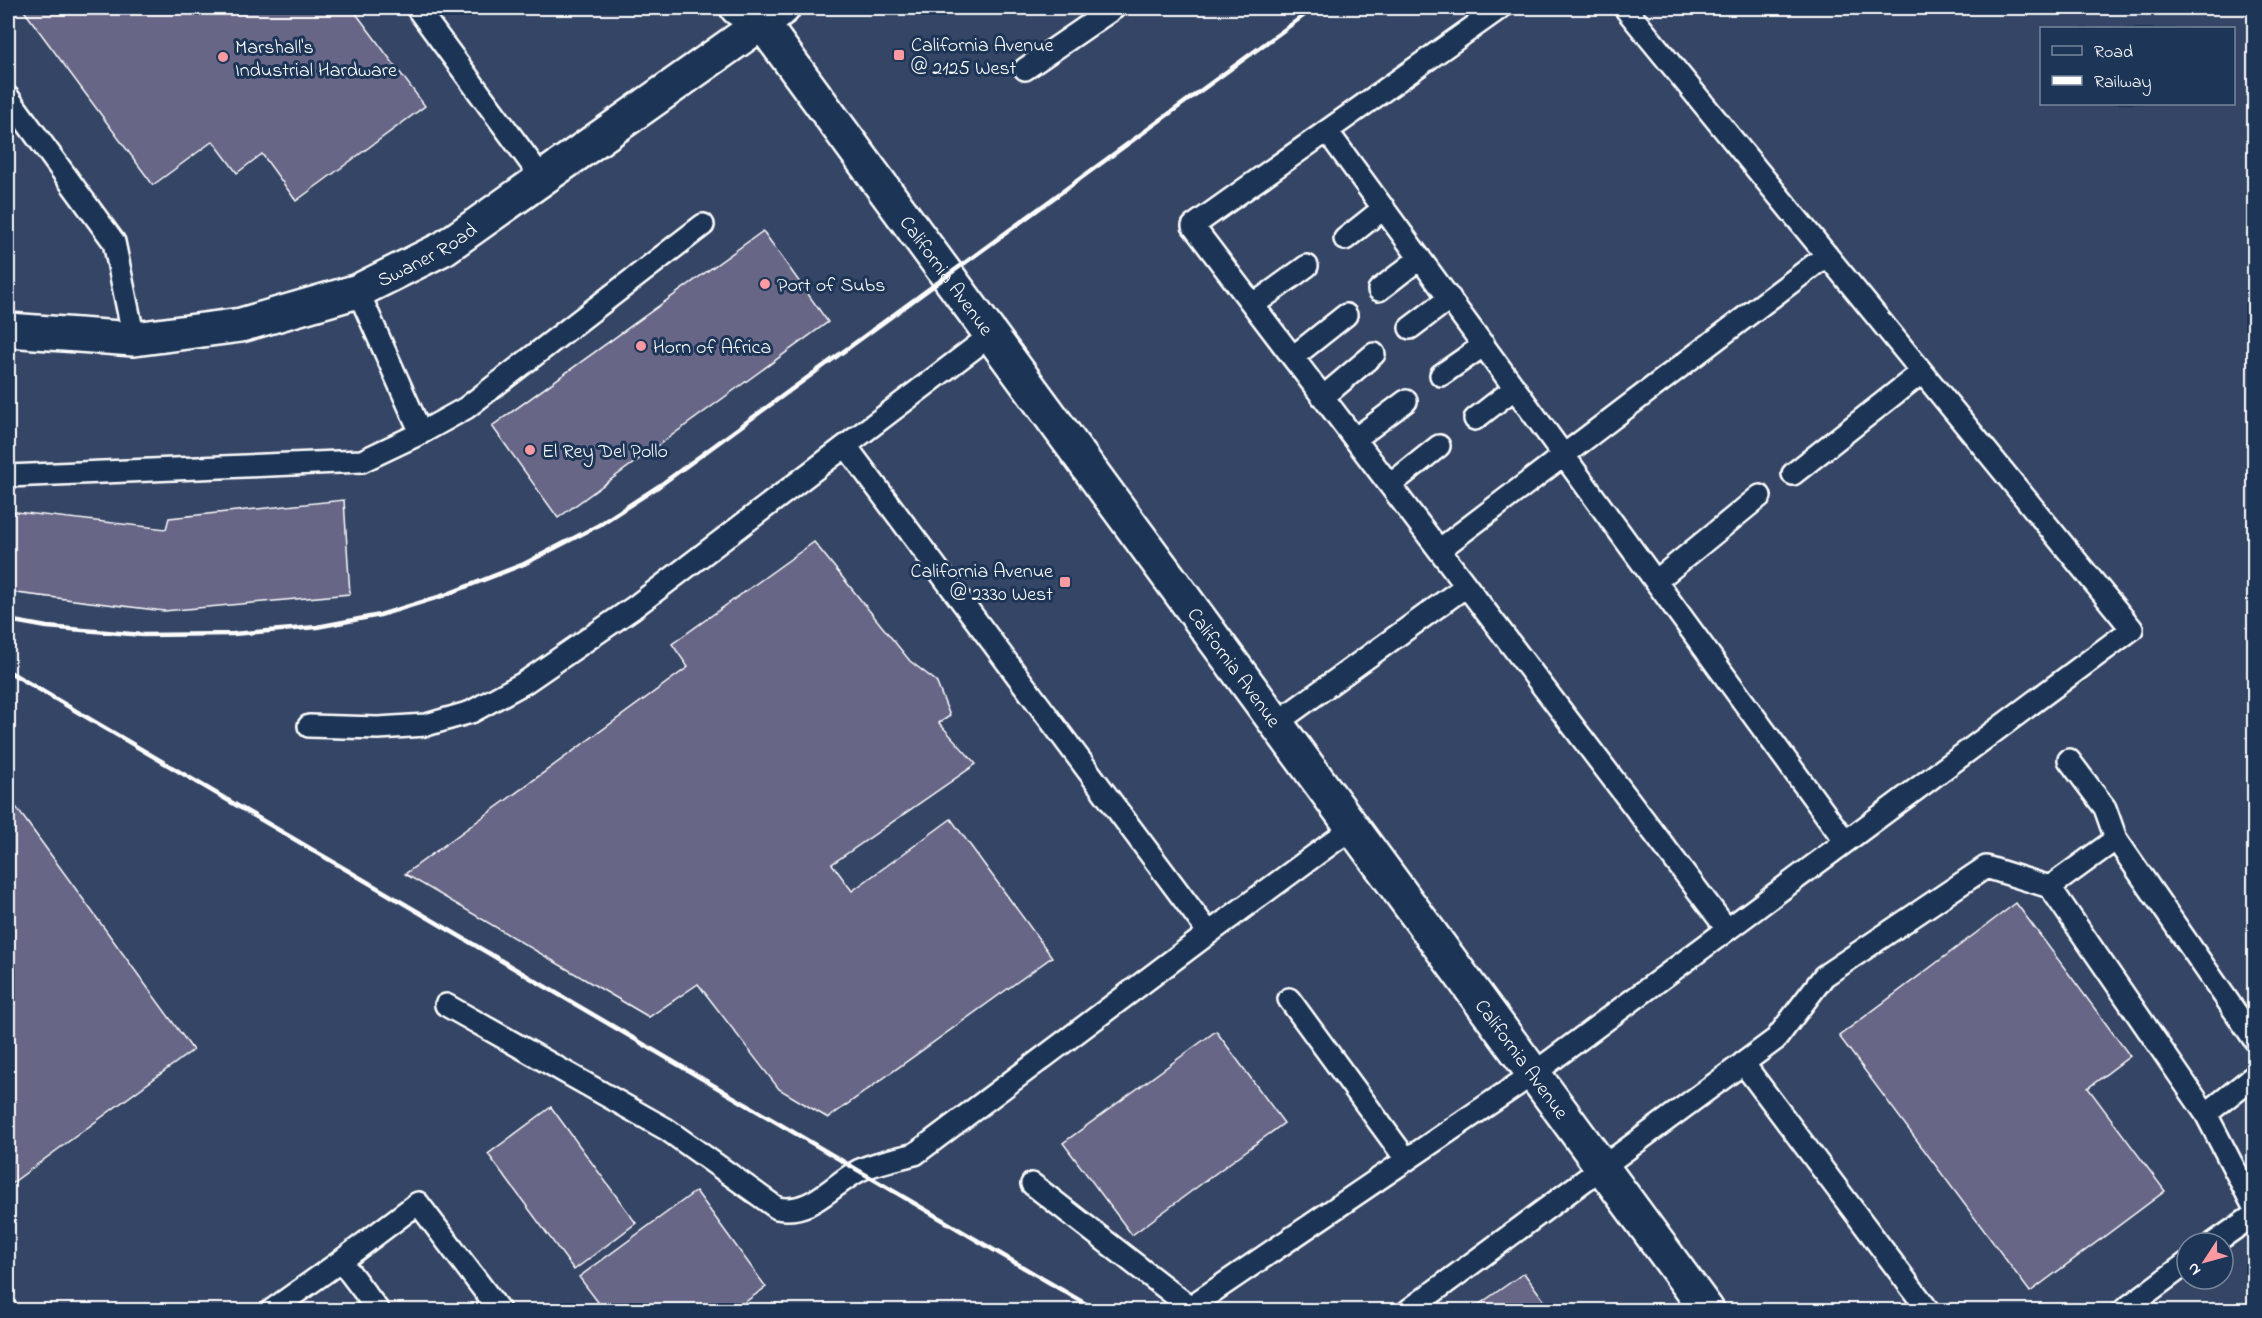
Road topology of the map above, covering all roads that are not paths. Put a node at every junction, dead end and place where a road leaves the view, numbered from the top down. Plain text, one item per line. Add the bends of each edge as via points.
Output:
1 (417, 8) edge
2 (1113, 8) edge
3 (1500, 8) edge
4 (1625, 8) edge
5 (761, 11) edge
6 (1025, 69) dead end
7 (8, 97) edge
8 (1327, 131) junction
9 (542, 178) junction
10 (1384, 208) junction
11 (703, 225) dead end
12 (1345, 239) dead end
13 (1827, 255) junction
14 (1420, 258) junction
15 (1307, 266) dead end
16 (1379, 290) dead end
17 (358, 291) junction
18 (1450, 298) junction
19 (1253, 305) junction
20 (1346, 315) dead end
21 (1410, 328) dead end
22 (8, 330) edge
23 (991, 335) junction
24 (134, 339) junction
25 (1484, 345) junction
26 (1374, 354) dead end
27 (1293, 357) junction
28 (1922, 372) junction
29 (1441, 375) dead end
30 (1515, 388) junction
31 (1323, 397) junction
32 (1406, 401) dead end
33 (1475, 419) dead end
34 (421, 433) junction
35 (1355, 439) junction
36 (846, 446) junction
37 (1439, 446) dead end
38 (1564, 455) junction
39 (1793, 474) dead end
40 (8, 476) edge
41 (1390, 485) junction
42 (1760, 496) dead end
43 (1439, 550) junction
44 (1656, 581) junction
45 (1466, 586) junction
46 (1275, 724) junction
47 (309, 726) dead end
48 (2069, 760) dead end
49 (1352, 828) junction
50 (2116, 839) junction
51 (1845, 841) junction
52 (2050, 886) junction
53 (1727, 929) junction
54 (1209, 933) junction
55 (1289, 999) dead end
56 (446, 1005) dead end
57 (2254, 1039) edge
58 (1743, 1063) junction
59 (1533, 1074) junction
60 (2254, 1076) edge
61 (2206, 1114) junction
62 (1406, 1159) junction
63 (1602, 1168) junction
64 (1032, 1184) dead end
65 (2254, 1207) edge
66 (2254, 1215) edge
67 (2231, 1231) edge
68 (341, 1261) junction
69 (2175, 1272) edge
70 (273, 1310) edge
71 (378, 1311) edge
72 (500, 1311) edge
73 (1409, 1311) edge
74 (1707, 1311) edge
75 (1928, 1311) edge
76 (2124, 1311) edge

1 - 9 lane
2 - 6 lane
3 - 8 lane
4 - 13 lane
5 - 9 main road, Swaner Road
5 - 23 main road, California Avenue
7 - 24 lane via 114,242
8 - 10 lane
8 - 19 lane via 1193,226
9 - 17 main road, Swaner Road via 444,248
10 - 12 lane
10 - 14 lane
11 - 34 lane via 466,408
13 - 28 lane
13 - 38 lane
14 - 16 lane
14 - 18 lane
15 - 19 lane
17 - 24 main road, Swaner Road via 241,325
17 - 34 lane
18 - 21 lane
18 - 25 lane
19 - 27 lane
20 - 27 lane
22 - 24 main road, Swaner Road
23 - 36 lane
23 - 46 main road, California Avenue
25 - 29 lane
25 - 30 lane
26 - 31 lane
27 - 31 lane
28 - 39 lane
28 - 51 lane via 2132,629
30 - 33 lane
30 - 38 lane
31 - 35 lane
32 - 35 lane
34 - 40 lane via 362,461
35 - 41 lane
36 - 47 lane via 633,608 524,683 471,712 426,725
36 - 54 lane
37 - 41 lane
38 - 43 lane
38 - 44 lane
41 - 43 lane
42 - 44 lane
43 - 45 lane
44 - 51 lane
45 - 46 lane
45 - 53 lane
46 - 49 main road, California Avenue
48 - 50 lane via 2105,808
49 - 54 lane
49 - 59 main road, California Avenue
50 - 52 lane
50 - 57 lane
51 - 53 lane
52 - 58 lane via 1986,867 1824,976 1776,1039
52 - 61 lane
53 - 59 lane
54 - 56 lane via 915,1154 860,1171 814,1202 788,1210 777,1208 666,1129
55 - 62 lane
58 - 63 lane
58 - 75 lane
59 - 62 lane
59 - 63 main road, California Avenue
60 - 61 lane
61 - 65 lane
62 - 64 lane via 1190,1307
63 - 73 lane
63 - 74 main road, California Avenue
66 - 67 lane
68 - 70 lane
68 - 71 lane
68 - 72 lane via 418,1203
69 - 76 lane

